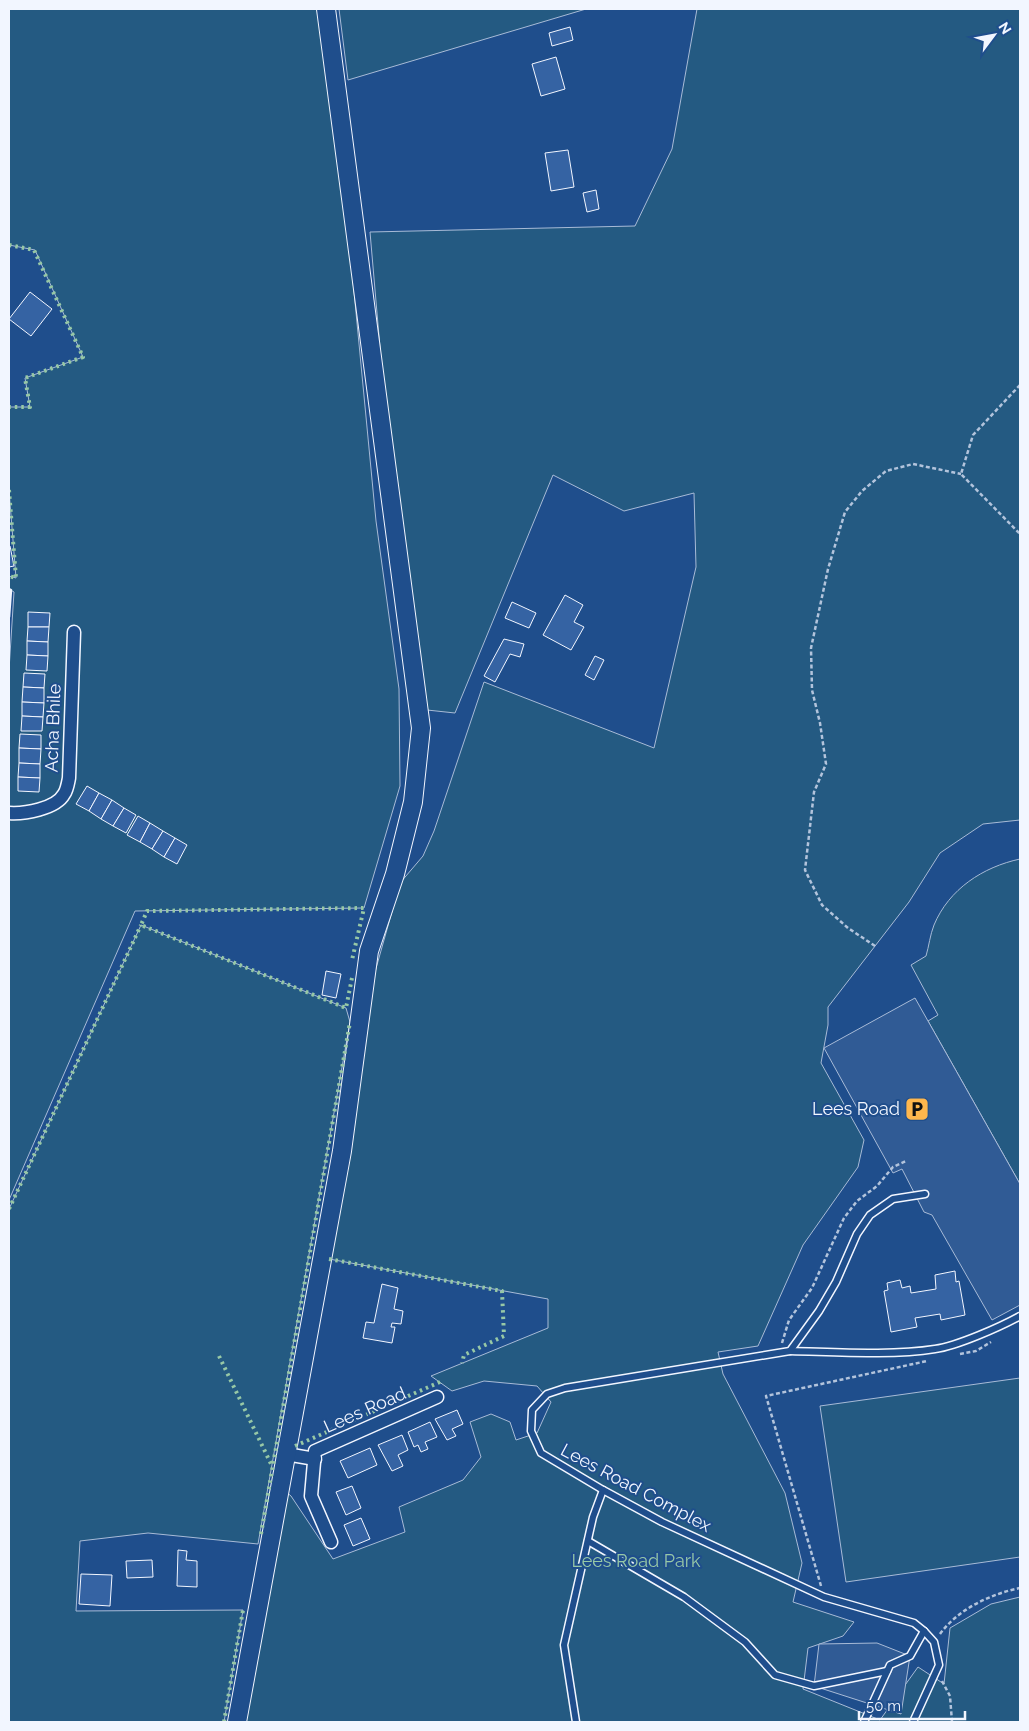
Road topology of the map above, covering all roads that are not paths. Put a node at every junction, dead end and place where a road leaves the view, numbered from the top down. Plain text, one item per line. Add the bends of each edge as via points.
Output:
1 (326, 9) edge
2 (74, 632) dead end
3 (9, 812) edge
4 (925, 1194) dead end
5 (1020, 1316) edge
6 (790, 1351) junction
7 (437, 1397) dead end
8 (286, 1454) junction
9 (315, 1459) junction
10 (603, 1490) junction
11 (588, 1541) junction
12 (331, 1542) dead end
13 (924, 1632) junction
14 (887, 1672) junction
15 (237, 1722) edge
16 (576, 1722) edge
17 (864, 1722) edge
18 (914, 1722) edge

1 - 8 street via 421,728 412,802 395,874 369,951 342,1150
2 - 3 street, Acha Bhile via 69,778 64,795 55,803 23,814
4 - 6 lane via 893,1199 870,1215 857,1234 820,1311
5 - 6 lane, Lees Road Complex via 1002,1326 936,1349 862,1353
6 - 10 lane, Lees Road Complex via 565,1388 547,1394 532,1410 532,1430 541,1453
7 - 9 street, Lees Road via 316,1451
8 - 9 street, Lees Road
8 - 15 street
9 - 12 street, Lees Road via 311,1496
10 - 11 lane
10 - 13 lane, Lees Road Complex via 662,1522 824,1597 914,1623
11 - 14 lane via 684,1597 745,1642 775,1675 814,1686
11 - 16 lane via 564,1644
13 - 14 lane via 910,1656 890,1665
13 - 18 lane, Lees Road Complex via 934,1642 939,1665
14 - 17 lane

